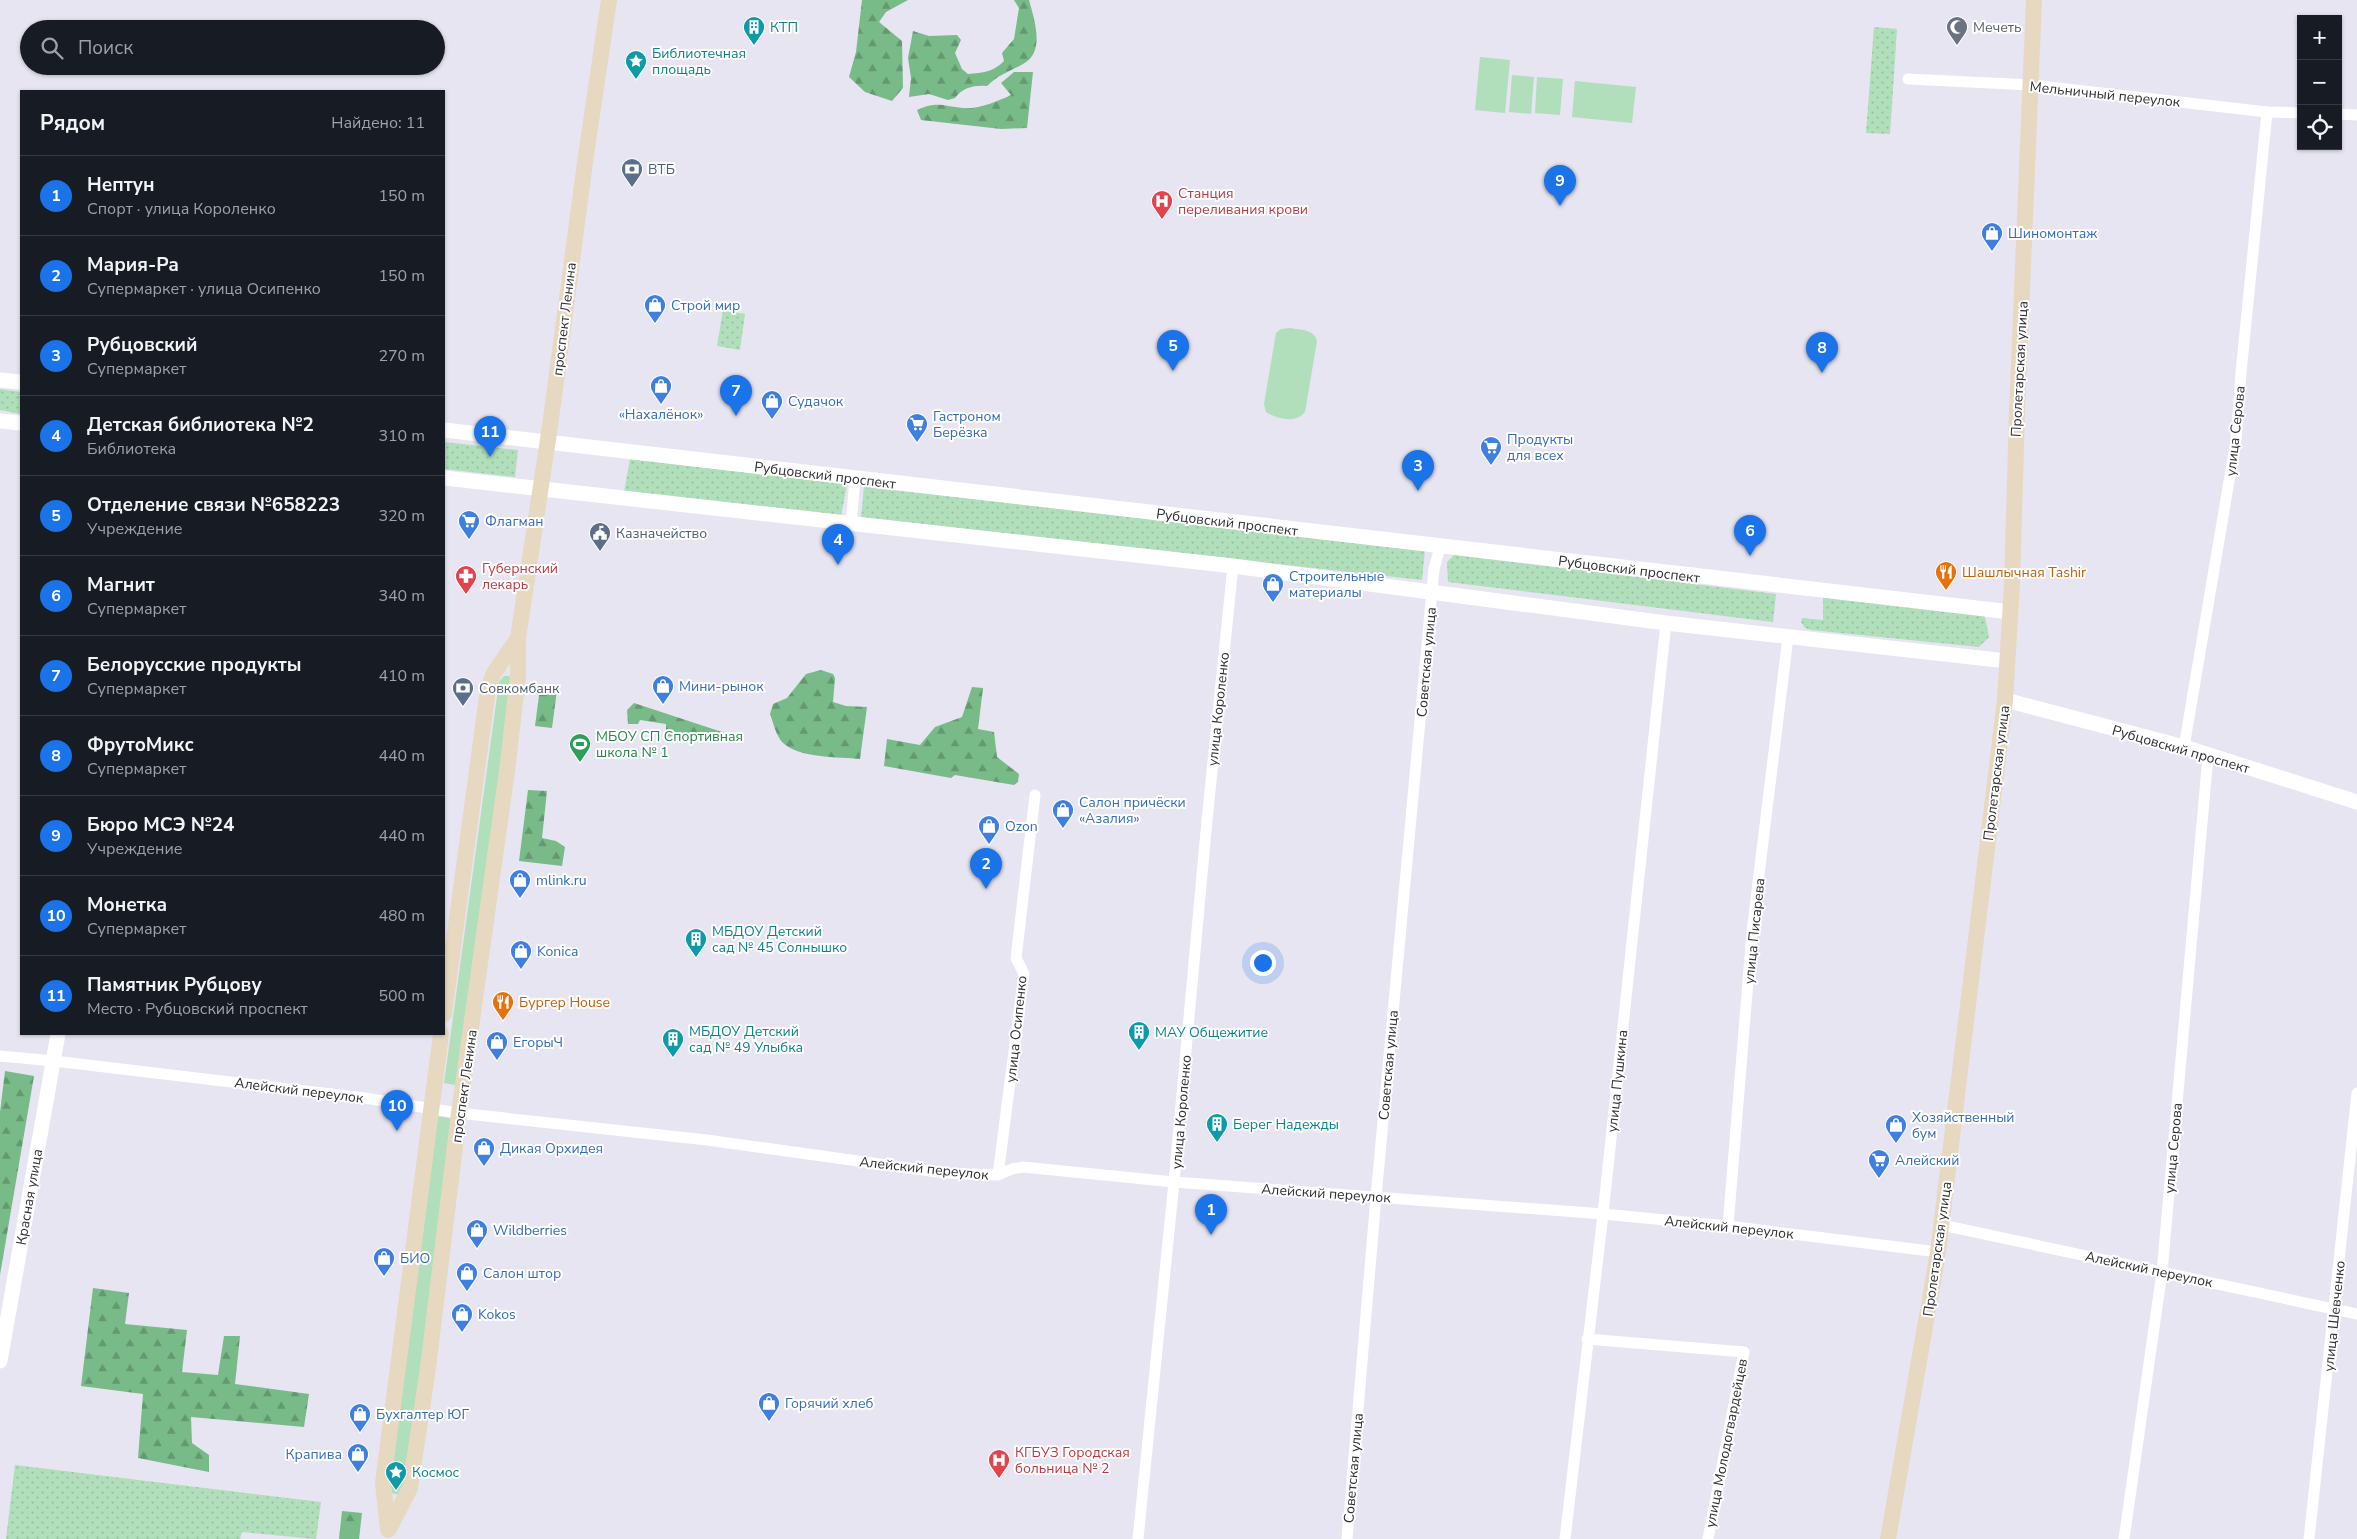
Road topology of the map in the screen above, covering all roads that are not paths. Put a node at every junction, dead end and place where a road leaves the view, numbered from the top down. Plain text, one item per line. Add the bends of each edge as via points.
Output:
1 (609, 0) edge
2 (2034, 0) edge
3 (1908, 79) dead end
4 (2032, 85) junction
5 (2267, 112) junction
6 (2297, 113) edge
7 (2342, 114) edge
8 (2357, 115) edge
9 (0, 380) edge
10 (20, 382) edge
11 (0, 421) edge
12 (20, 424) edge
13 (445, 430) edge
14 (548, 442) junction
15 (445, 478) edge
16 (855, 479) junction
17 (541, 490) junction
18 (851, 524) junction
19 (1440, 547) junction
20 (1233, 566) junction
21 (1432, 591) junction
22 (2011, 612) junction
23 (1666, 623) junction
24 (1788, 637) junction
25 (518, 638) junction
26 (2007, 662) junction
27 (494, 673) junction
28 (518, 676) junction
29 (2005, 700) junction
30 (2184, 747) junction
31 (2208, 756) junction
32 (1035, 795) dead end
33 (2357, 802) edge
34 (445, 1007) edge
35 (58, 1035) edge
36 (441, 1035) edge
37 (0, 1056) edge
38 (54, 1060) junction
39 (2357, 1093) edge
40 (432, 1109) junction
41 (459, 1113) junction
42 (998, 1175) junction
43 (1174, 1182) junction
44 (1376, 1198) junction
45 (1603, 1214) junction
46 (1942, 1225) junction
47 (1728, 1226) junction
48 (1938, 1252) junction
49 (2162, 1272) junction
50 (2335, 1308) junction
51 (2357, 1314) edge
52 (1587, 1339) junction
53 (0, 1360) edge
54 (384, 1489) junction
55 (407, 1494) junction
56 (388, 1534) edge
57 (1138, 1539) edge
58 (1347, 1539) edge
59 (1565, 1539) edge
60 (1708, 1539) edge
61 (1888, 1539) edge
62 (2124, 1539) edge
63 (2309, 1539) edge

1 - 14 main road, проспект Ленина
2 - 4 main road, Пролетарская улица
3 - 4 street, Мельничный переулок
4 - 5 street, Мельничный переулок
4 - 22 main road, Пролетарская улица
5 - 6 street, Мельничный переулок
5 - 30 street, улица Серова via 2236,440
7 - 8 street
9 - 10 street
11 - 12 street
13 - 14 street, Рубцовский проспект
14 - 16 street, Рубцовский проспект
14 - 17 main road, проспект Ленина
15 - 17 street
16 - 18 street
16 - 19 street, Рубцовский проспект
17 - 18 street
17 - 25 main road, проспект Ленина
18 - 20 street
19 - 21 street, Советская улица
19 - 22 street, Рубцовский проспект
20 - 21 street
20 - 43 street, улица Короленко
21 - 23 street
21 - 44 street, Советская улица
22 - 26 main road, Пролетарская улица
23 - 24 street
23 - 45 street, улица Пушкина
24 - 26 street
24 - 47 street, улица Писарева via 1752,932
25 - 27 main road, проспект Ленина
25 - 28 main road, проспект Ленина
26 - 29 main road, Пролетарская улица
27 - 28 main road
27 - 34 main road, проспект Ленина via 487,698
28 - 41 main road, проспект Ленина
29 - 30 street, Рубцовский проспект
29 - 46 main road, Пролетарская улица
30 - 31 street, Рубцовский проспект
31 - 33 street, Рубцовский проспект
31 - 49 street, улица Серова
32 - 42 street, улица Осипенко via 1016,958 1024,974
35 - 38 street, Красная улица
36 - 40 main road, проспект Ленина
37 - 38 street, Алейский переулок
38 - 40 street, Алейский переулок
38 - 53 street, Красная улица
39 - 50 street, улица Шевченко
40 - 41 street, Алейский переулок
40 - 54 main road, проспект Ленина
41 - 42 street, Алейский переулок via 707,1140 944,1172
41 - 55 main road, проспект Ленина via 428,1368
42 - 43 street, Алейский переулок via 1023,1167
43 - 44 street, Алейский переулок
43 - 57 street, улица Короленко
44 - 45 street, Алейский переулок
44 - 58 street, Советская улица
45 - 47 street, Алейский переулок
45 - 52 street, улица Пушкина
46 - 48 main road, Пролетарская улица
46 - 49 street, Алейский переулок
47 - 48 street, Алейский переулок
48 - 61 main road, Пролетарская улица
49 - 50 street, Алейский переулок
49 - 62 street, улица Серова
50 - 51 street, Алейский переулок
50 - 63 street, улица Шевченко
52 - 59 street, улица Пушкина
52 - 60 street, улица Молодогвардейцев via 1744,1352
54 - 55 main road via 398,1496
54 - 56 main road, проспект Ленина
55 - 56 main road, проспект Ленина

